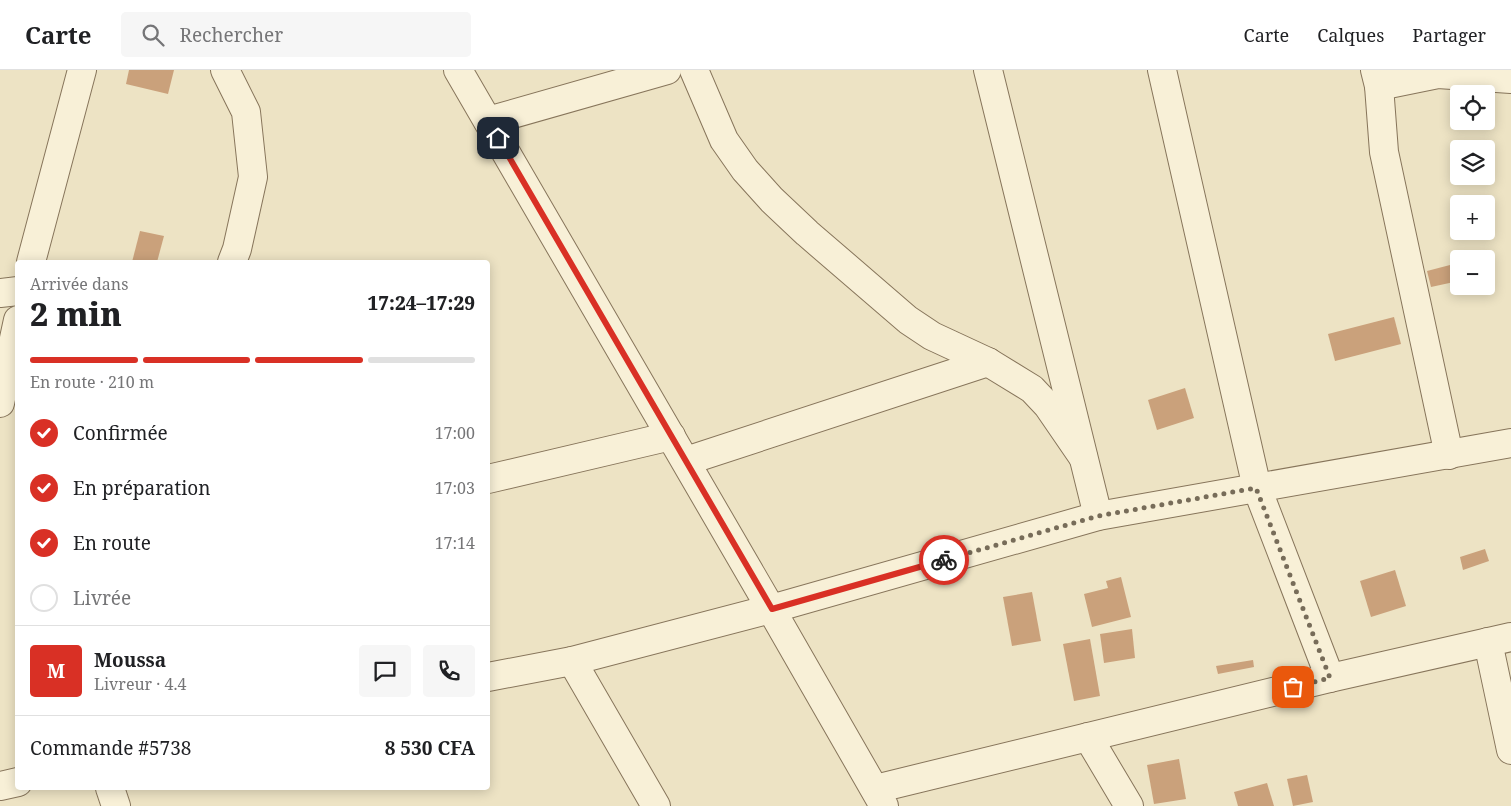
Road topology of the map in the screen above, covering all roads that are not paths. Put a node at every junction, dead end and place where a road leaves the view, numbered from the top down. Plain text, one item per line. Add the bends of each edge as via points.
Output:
1 (82, 70) edge
2 (225, 70) edge
3 (458, 70) edge
4 (667, 70) edge
5 (694, 70) edge
6 (988, 70) edge
7 (1162, 70) edge
8 (1377, 78) edge
9 (1511, 79) edge
10 (488, 121) junction
11 (32, 260) edge
12 (233, 260) edge
13 (15, 291) edge
14 (0, 293) edge
15 (15, 334) edge
16 (988, 362) junction
17 (0, 402) edge
18 (671, 436) junction
19 (1511, 443) edge
20 (1449, 455) junction
21 (1083, 457) junction
22 (686, 461) junction
23 (490, 479) edge
24 (1256, 488) junction
25 (1098, 516) junction
26 (772, 609) junction
27 (1500, 639) edge
28 (572, 661) junction
29 (490, 677) edge
30 (1330, 678) junction
31 (1088, 737) junction
32 (1511, 750) edge
33 (15, 783) edge
34 (0, 786) edge
35 (111, 790) edge
36 (879, 798) edge
37 (116, 806) edge
38 (656, 806) edge
39 (1129, 806) edge

1 - 11 street
2 - 12 street via 246,112 253,177
3 - 10 street
4 - 10 street
5 - 16 street via 724,140 772,200 908,320 932,336
6 - 21 street
7 - 24 street
8 - 9 street via 1438,74
8 - 20 street via 1384,152
10 - 18 street
13 - 14 street
15 - 17 street
16 - 21 street via 1032,389 1048,406
16 - 22 street
18 - 22 street
18 - 23 street
19 - 20 street
20 - 24 street
21 - 25 street
22 - 26 street
24 - 25 street
24 - 30 street
25 - 26 street
26 - 28 street
26 - 36 street
27 - 30 street
27 - 32 street
28 - 29 street
28 - 38 street
30 - 31 street
31 - 36 street
31 - 39 street
33 - 34 street
35 - 37 street

